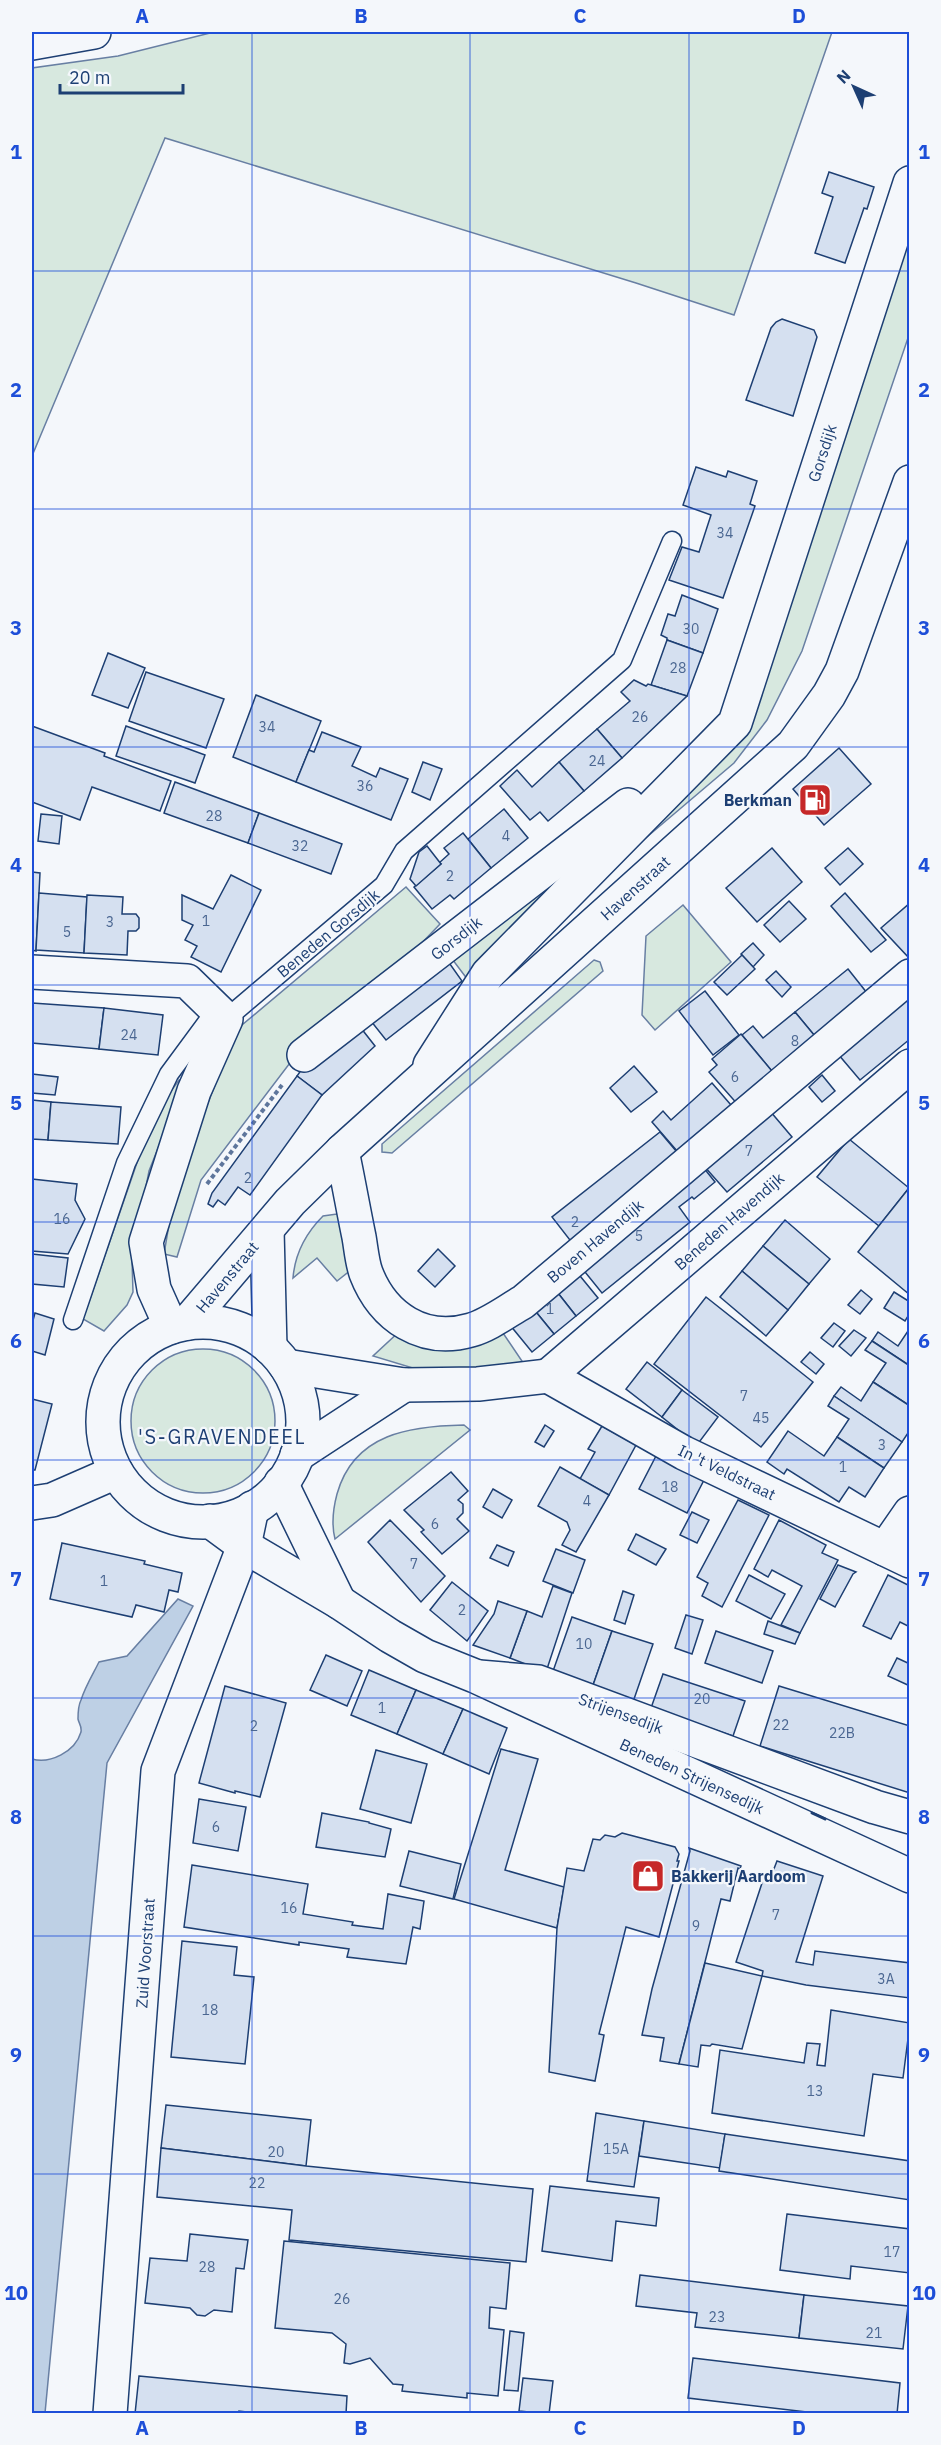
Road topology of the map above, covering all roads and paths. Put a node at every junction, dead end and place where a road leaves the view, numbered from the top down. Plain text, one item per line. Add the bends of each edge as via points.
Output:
1 (94, 32) edge
2 (32, 43) edge
3 (909, 183) edge
4 (909, 482) edge
5 (672, 541) dead end
6 (735, 723) junction
7 (32, 972) edge
8 (909, 976) edge
9 (222, 1014) junction
10 (304, 1055) joint
11 (423, 1077) junction
12 (905, 1078) edge
13 (342, 1151) junction
14 (207, 1183) dead end
15 (267, 1230) junction
16 (73, 1320) dead end
17 (179, 1325) junction
18 (278, 1357) junction
19 (548, 1376) junction
20 (404, 1384) junction
21 (297, 1455) junction
22 (116, 1472) junction
23 (281, 1483) junction
24 (38, 1499) edge
25 (252, 1508) junction
26 (909, 1513) edge
27 (210, 1521) junction
28 (244, 1546) junction
29 (897, 1555) edge
30 (339, 1602) junction
31 (475, 1676) junction
32 (909, 1817) edge
33 (909, 1876) edge
34 (110, 2414) edge

1 - 2 street
3 - 6 street, Gorsdijk
4 - 11 street, Havenstraat via 842,671 804,733
5 - 9 lane, Beneden Gorsdijk via 622,660 405,851 384,885
6 - 10 street, Gorsdijk
6 - 11 street, Gorsdijk via 488,974
7 - 9 street via 187,981
8 - 13 street, Boven Havendijk via 524,1302 473,1330 431,1333 411,1328 394,1315 377,1293 366,1272
9 - 16 lane, Beneden Gorsdijk via 169,1074 126,1163
9 - 17 street, Beneden Gorsdijk via 146,1242 154,1288
10 - 14 path
11 - 13 street, Havenstraat
12 - 19 street, Beneden Havendijk
13 - 15 street, Havenstraat
15 - 17 street, Havenstraat
15 - 18 street, Havenstraat
17 - 18 street via 209,1322 231,1326 252,1335
17 - 22 street via 155,1334 127,1356 109,1387 103,1421
18 - 20 street
18 - 21 street via 295,1382 300,1400 302,1437
19 - 20 street via 478,1384
19 - 29 street, In 't Veldstraat via 684,1452
20 - 21 street
21 - 23 street
22 - 24 street
22 - 27 street via 149,1506 178,1518
23 - 25 street
23 - 30 street, Strijensedijk
25 - 27 street
25 - 28 street, Zuid Voorstraat
26 - 29 street
27 - 28 street, Strijensedijk
28 - 30 street, Strijensedijk
28 - 34 street, Zuid Voorstraat via 158,1772
30 - 31 street, Strijensedijk via 425,1656
31 - 32 street, Strijensedijk via 538,1682
31 - 33 street, Beneden Strijensedijk

